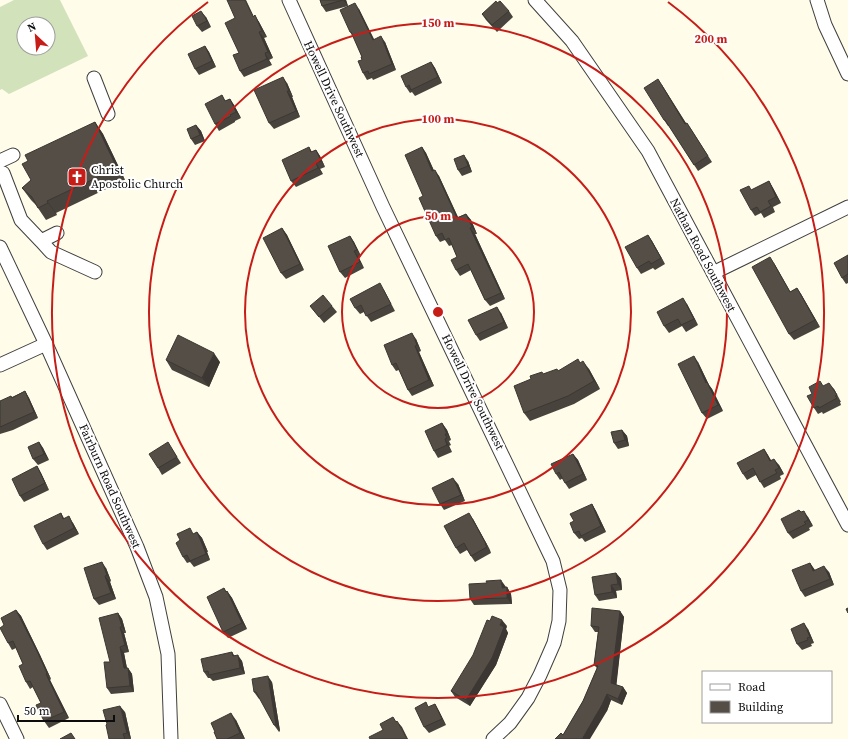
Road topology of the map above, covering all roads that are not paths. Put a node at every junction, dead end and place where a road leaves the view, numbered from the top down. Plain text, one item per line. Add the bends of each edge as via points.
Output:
1 (289, 0) edge
2 (535, 0) edge
3 (817, 0) edge
4 (848, 74) edge
5 (94, 78) dead end
6 (108, 114) dead end
7 (13, 155) dead end
8 (1, 167) edge
9 (848, 207) edge
10 (57, 233) dead end
11 (41, 241) junction
12 (0, 247) edge
13 (95, 272) dead end
14 (713, 273) junction
15 (46, 344) junction
16 (0, 366) edge
17 (848, 525) edge
18 (0, 706) edge
19 (17, 739) edge
20 (171, 739) edge
21 (493, 739) edge

1 - 21 street, Howell Drive Southwest via 383,207 553,561 560,590 559,621 554,643 528,698 510,723
2 - 14 street, Nathan Road Southwest via 572,42 648,152
3 - 4 street via 825,25
5 - 6 street
7 - 8 street
8 - 11 street via 21,220
9 - 14 street
10 - 11 street
11 - 13 street via 52,252
12 - 15 street, Fairburn Road Southwest
14 - 17 street, Nathan Road Southwest
15 - 16 street
15 - 20 street, Fairburn Road Southwest via 137,546 156,597 168,654
18 - 19 street

